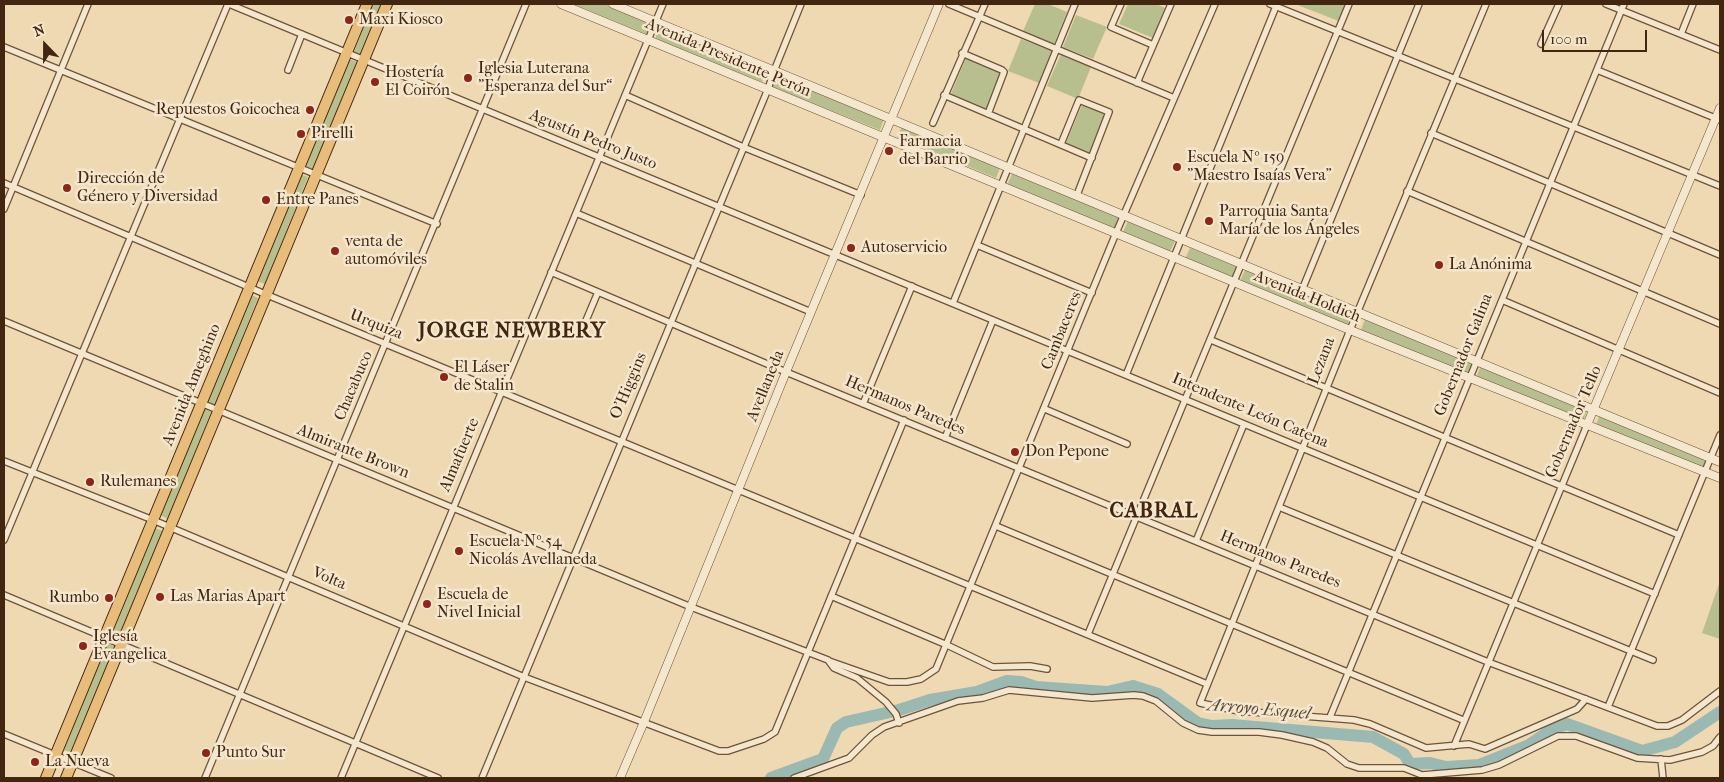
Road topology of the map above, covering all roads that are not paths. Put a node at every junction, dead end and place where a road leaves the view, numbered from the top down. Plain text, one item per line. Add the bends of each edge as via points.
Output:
1 (88, 4) edge
2 (229, 4) edge
3 (367, 4) edge
4 (387, 4) edge
5 (526, 4) edge
6 (561, 4) edge
7 (613, 4) edge
8 (663, 4) edge
9 (801, 4) edge
10 (939, 4) edge
11 (949, 4) edge
12 (985, 4) edge
13 (1075, 4) edge
14 (1121, 4) edge
15 (1169, 4) edge
16 (1215, 4) edge
17 (1349, 4) edge
18 (1419, 4) edge
19 (1486, 4) edge
20 (1559, 4) edge
21 (1606, 4) edge
22 (1624, 4) edge
23 (1694, 4) edge
24 (1274, 5) edge
25 (1621, 11) junction
26 (979, 16) junction
27 (655, 21) junction
28 (1337, 32) junction
29 (302, 34) junction
30 (1681, 34) junction
31 (648, 39) junction
32 (1541, 44) dead end
33 (1153, 45) junction
34 (4, 47) edge
35 (1056, 48) junction
36 (1720, 50) edge
37 (962, 53) junction
38 (347, 54) junction
39 (1397, 55) junction
40 (364, 60) junction
41 (62, 70) junction
42 (288, 70) dead end
43 (1597, 70) junction
44 (774, 71) junction
45 (1453, 78) junction
46 (1138, 82) junction
47 (768, 89) junction
48 (625, 95) junction
49 (944, 95) junction
50 (1174, 98) junction
51 (1720, 108) edge
52 (483, 110) junction
53 (988, 114) junction
54 (181, 119) junction
55 (1718, 119) edge
56 (892, 120) junction
57 (933, 123) dead end
58 (1574, 127) junction
59 (1024, 130) junction
60 (1432, 133) junction
61 (885, 138) junction
62 (1061, 144) junction
63 (744, 147) junction
64 (598, 158) junction
65 (1092, 158) junction
66 (299, 168) junction
67 (1008, 168) junction
68 (317, 174) junction
69 (1692, 174) junction
70 (4, 183) edge
71 (1550, 184) junction
72 (1001, 185) junction
73 (1720, 186) edge
74 (13, 187) junction
75 (1407, 191) junction
76 (860, 195) junction
77 (1077, 195) junction
78 (718, 207) junction
79 (4, 209) edge
80 (576, 213) junction
81 (1124, 215) junction
82 (436, 224) junction
83 (1116, 233) junction
84 (1668, 233) junction
85 (132, 237) junction
86 (1181, 240) junction
87 (1526, 242) junction
88 (977, 245) junction
89 (835, 254) junction
90 (1720, 255) edge
91 (1173, 257) junction
92 (695, 263) junction
93 (1242, 265) junction
94 (551, 272) junction
95 (1234, 282) junction
96 (912, 286) junction
97 (249, 287) junction
98 (1302, 290) junction
99 (598, 292) junction
100 (1092, 293) junction
101 (1643, 293) junction
102 (265, 294) junction
103 (1502, 300) junction
104 (952, 303) junction
105 (811, 312) junction
106 (1358, 313) junction
107 (993, 320) junction
108 (4, 321) edge
109 (670, 323) junction
110 (1720, 324) edge
111 (582, 330) dead end
112 (1350, 330) junction
113 (1211, 340) junction
114 (387, 344) junction
115 (1620, 349) junction
116 (1069, 351) junction
117 (82, 355) junction
118 (1477, 361) junction
119 (786, 372) junction
120 (1126, 375) junction
121 (1470, 378) junction
122 (1326, 389) junction
123 (502, 391) junction
124 (1720, 393) edge
125 (1186, 400) junction
126 (200, 404) junction
127 (863, 404) junction
128 (1045, 409) junction
129 (1595, 409) junction
130 (218, 411) junction
131 (904, 420) junction
132 (1244, 424) junction
133 (1587, 425) junction
134 (1720, 436) edge
135 (1445, 437) junction
136 (945, 438) junction
137 (620, 441) junction
138 (1127, 444) dead end
139 (1303, 448) junction
140 (1711, 458) junction
141 (4, 460) edge
142 (338, 460) junction
143 (1720, 462) edge
144 (1020, 469) junction
145 (32, 472) junction
146 (1705, 472) junction
147 (1720, 478) edge
148 (1562, 486) junction
149 (739, 490) junction
150 (1420, 498) junction
151 (1279, 507) junction
152 (453, 508) junction
153 (1137, 517) junction
154 (153, 520) junction
155 (996, 526) junction
156 (169, 528) junction
157 (1679, 535) junction
158 (855, 537) junction
159 (4, 540) edge
160 (1196, 541) junction
161 (1538, 546) junction
162 (1396, 556) junction
163 (573, 557) junction
164 (1256, 565) junction
165 (1113, 575) junction
166 (289, 578) junction
167 (972, 585) junction
168 (1655, 594) junction
169 (4, 595) edge
170 (831, 596) junction
171 (1513, 604) junction
172 (691, 607) junction
173 (1372, 614) junction
174 (1232, 623) junction
175 (404, 626) junction
176 (1088, 634) junction
177 (106, 636) junction
178 (121, 643) junction
179 (947, 644) junction
180 (807, 652) junction
181 (1631, 652) junction
182 (828, 660) junction
183 (1653, 660) dead end
184 (1488, 662) junction
185 (1048, 669) dead end
186 (1349, 671) junction
187 (524, 677) junction
188 (1207, 684) junction
189 (1720, 691) edge
190 (241, 694) junction
191 (1586, 700) junction
192 (1608, 707) junction
193 (1330, 717) junction
194 (1463, 720) junction
195 (644, 722) junction
196 (899, 723) junction
197 (4, 734) edge
198 (1720, 737) edge
199 (355, 744) junction
200 (1454, 746) junction
201 (1713, 746) junction
202 (1720, 749) edge
203 (55, 755) junction
204 (1661, 759) junction
205 (72, 762) junction
206 (46, 778) edge
207 (66, 778) edge
208 (111, 778) edge
209 (205, 778) edge
210 (340, 778) edge
211 (438, 778) edge
212 (482, 778) edge
213 (620, 778) edge
214 (794, 778) edge
215 (1663, 778) edge

1 - 41 street
2 - 29 street, Agustín Pedro Justo
2 - 54 street
3 - 38 highway, Avenida Ameghino
4 - 40 highway, Avenida Ameghino
5 - 52 street, Chacabuco
6 - 31 street, Avenida Presidente Perón
7 - 27 street, Avenida Presidente Perón
8 - 27 street, Almafuerte
9 - 44 street, O'Higgins
10 - 56 street, Avellaneda
11 - 26 street
12 - 26 street
13 - 35 street
14 - 33 street via 1111,27
15 - 33 street
16 - 50 street, Cambaceres
17 - 28 street
18 - 39 street
19 - 45 street, Lezana
20 - 32 street
21 - 25 street
22 - 25 street, Gobernador Galina
23 - 30 street
24 - 28 street
24 - 86 street
25 - 30 street
25 - 43 street, Gobernador Galina
26 - 35 street
26 - 37 street
27 - 31 street, Almafuerte
27 - 44 street, Avenida Presidente Perón
28 - 39 street
28 - 93 street
29 - 38 street, Agustín Pedro Justo
29 - 42 street
30 - 36 street
31 - 47 street, Avenida Presidente Perón
31 - 48 street, Almafuerte
33 - 46 street
34 - 41 street
35 - 46 street
35 - 59 street
37 - 49 street
37 - 53 street via 1004,72
38 - 40 street, Agustín Pedro Justo
38 - 66 highway, Avenida Ameghino
39 - 45 street
39 - 98 street
40 - 52 street, Agustín Pedro Justo
40 - 68 highway, Avenida Ameghino
41 - 54 street
41 - 74 street
43 - 55 street
43 - 58 street, Gobernador Galina
44 - 47 street, O'Higgins
44 - 56 street, Avenida Presidente Perón
45 - 58 street
45 - 60 street, Lezana
46 - 50 street
47 - 61 street, Avenida Presidente Perón
47 - 63 street, O'Higgins
48 - 63 street
48 - 64 street, Almafuerte
49 - 53 street
49 - 57 street
50 - 81 street, Cambaceres
51 - 55 street, Gobernador Tello
52 - 64 street, Agustín Pedro Justo
52 - 82 street, Chacabuco
53 - 59 street
54 - 66 street
54 - 85 street
55 - 69 street, Gobernador Tello
56 - 61 street, Avellaneda
56 - 67 street, Avenida Holdich
58 - 69 street
58 - 71 street, Gobernador Galina
59 - 62 street
59 - 67 street
60 - 71 street
60 - 75 street, Lezana
61 - 72 street, Avenida Holdich
61 - 76 street, Avellaneda
62 - 65 street
62 - 65 street via 1079,100 1109,112
63 - 76 street
63 - 78 street, O'Higgins
64 - 78 street, Agustín Pedro Justo
64 - 80 street, Almafuerte
65 - 77 street
66 - 68 street
66 - 97 highway, Avenida Ameghino
67 - 72 street
67 - 77 street, Avenida Holdich
68 - 82 street
68 - 102 highway, Avenida Ameghino
69 - 73 street
69 - 84 street, Gobernador Tello
70 - 74 street, Urquiza
71 - 84 street
71 - 87 street, Gobernador Galina
72 - 83 street, Avenida Holdich
72 - 88 street
74 - 79 street
74 - 85 street, Urquiza
75 - 87 street
75 - 106 street, Lezana
76 - 89 street, Avellaneda
77 - 81 street, Avenida Holdich
78 - 89 street, Agustín Pedro Justo
78 - 92 street, O'Higgins
80 - 92 street
80 - 94 street, Almafuerte
81 - 83 street, Cambaceres
81 - 86 street, Avenida Holdich
82 - 114 street, Chacabuco
83 - 91 street, Avenida Holdich
83 - 100 street, Cambaceres
84 - 90 street
84 - 101 street, Gobernador Tello
85 - 97 street, Urquiza
85 - 117 street
86 - 91 street
86 - 93 street, Avenida Holdich
87 - 101 street
87 - 103 street, Gobernador Galina
88 - 100 street
88 - 104 street
89 - 96 street, Intendente León Catena
89 - 105 street, Avellaneda
91 - 95 street, Avenida Holdich
91 - 120 street
92 - 105 street
92 - 109 street, O'Higgins
93 - 95 street
93 - 98 street, Avenida Holdich
94 - 99 street, Hermanos Paredes
94 - 123 street, Almafuerte
95 - 112 street, Avenida Holdich
95 - 113 street
96 - 104 street, Intendente León Catena
96 - 127 street
97 - 102 street, Urquiza
97 - 126 highway, Avenida Ameghino
98 - 106 street, Avenida Holdich
99 - 109 street, Hermanos Paredes
99 - 111 street
100 - 116 street, Cambaceres
101 - 110 street
101 - 115 street, Gobernador Tello
102 - 114 street, Urquiza
102 - 130 highway, Avenida Ameghino
103 - 115 street
103 - 118 street, Gobernador Galina
104 - 107 street, Intendente León Catena
105 - 119 street, Avellaneda
106 - 112 street, Lezana
106 - 118 street, Avenida Holdich
107 - 116 street, Intendente León Catena
107 - 136 street
108 - 117 street, Almirante Brown
109 - 119 street, Hermanos Paredes
109 - 137 street, O'Higgins
112 - 121 street, Avenida Holdich
112 - 122 street, Lezana
113 - 122 street
113 - 125 street
114 - 123 street, Urquiza
114 - 142 street, Chacabuco
115 - 124 street
115 - 129 street, Gobernador Tello
116 - 120 street, Intendente León Catena
116 - 128 street, Cambaceres
117 - 126 street, Almirante Brown
117 - 145 street
118 - 121 street, Gobernador Galina
118 - 129 street, Avenida Holdich
119 - 127 street, Hermanos Paredes
119 - 149 street, Avellaneda
120 - 125 street, Intendente León Catena
121 - 133 street, Avenida Holdich
121 - 135 street, Gobernador Galina
122 - 135 street
122 - 139 street, Lezana
123 - 137 street, Urquiza
123 - 152 street, Almafuerte
125 - 132 street, Intendente León Catena
125 - 153 street
126 - 130 street, Almirante Brown
126 - 154 highway, Avenida Ameghino
127 - 131 street, Hermanos Paredes
128 - 138 street
128 - 144 street, Cambaceres
129 - 133 street, Gobernador Tello
129 - 140 street, Avenida Holdich
130 - 142 street, Almirante Brown
130 - 156 highway, Avenida Ameghino
131 - 136 street, Hermanos Paredes
131 - 158 street
132 - 139 street, Intendente León Catena
132 - 160 street
133 - 146 street, Avenida Holdich
133 - 148 street, Gobernador Tello
134 - 140 street
135 - 148 street
135 - 150 street, Gobernador Galina
136 - 144 street, Hermanos Paredes
137 - 149 street, Urquiza
137 - 163 street, O'Higgins
139 - 150 street, Intendente León Catena
139 - 151 street, Lezana
140 - 143 street, Avenida Holdich
140 - 146 street
141 - 145 street, Volta
142 - 152 street, Almirante Brown
142 - 166 street, Chacabuco
144 - 153 street, Hermanos Paredes
144 - 155 street, Cambaceres
145 - 154 street, Volta
145 - 159 street
146 - 147 street, Avenida Holdich
146 - 157 street
148 - 157 street
148 - 161 street, Gobernador Tello
149 - 158 street, Urquiza
149 - 172 street, Avellaneda
150 - 161 street, Intendente León Catena
150 - 162 street, Gobernador Galina
151 - 162 street
151 - 164 street, Lezana
152 - 163 street, Almirante Brown
152 - 175 street, Almafuerte
153 - 160 street, Hermanos Paredes
153 - 165 street
154 - 156 street, Volta
154 - 177 highway, Avenida Ameghino
155 - 165 street
155 - 167 street, Cambaceres
156 - 166 street, Volta
156 - 178 highway, Avenida Ameghino
157 - 168 street
158 - 167 street, Urquiza
158 - 170 street
160 - 164 street, Hermanos Paredes
161 - 168 street, Intendente León Catena
161 - 171 street, Gobernador Tello
162 - 171 street
162 - 173 street, Gobernador Galina
163 - 172 street, Almirante Brown
163 - 187 street, O'Higgins
164 - 173 street, Hermanos Paredes
164 - 174 street, Lezana
165 - 174 street
165 - 176 street
166 - 175 street, Volta
166 - 190 street, Chacabuco
167 - 176 street, Urquiza
167 - 179 street, Cambaceres
168 - 181 street
169 - 177 street
170 - 179 street
170 - 180 street
171 - 181 street
171 - 184 street, Gobernador Tello
172 - 180 street, Almirante Brown
172 - 195 street, Avellaneda
173 - 184 street, Hermanos Paredes
173 - 186 street, Gobernador Galina
174 - 186 street
174 - 188 street, Lezana
175 - 187 street, Volta
175 - 199 street, Almafuerte
176 - 188 street, Urquiza
177 - 178 street
177 - 203 highway, Avenida Ameghino
178 - 190 street
178 - 205 highway, Avenida Ameghino
179 - 182 street, Cambaceres via 936,669 929,676 907,682 871,677
179 - 185 street via 993,667
180 - 182 street, Almirante Brown
180 - 195 street, Volta via 775,732 764,739 719,751
181 - 183 street
181 - 192 street
182 - 196 street via 834,668 857,678 889,704
184 - 191 street, Hermanos Paredes
184 - 194 street, Gobernador Tello
186 - 193 street, Gobernador Galina
186 - 194 street
187 - 195 street, Volta
187 - 212 street, O'Higgins
188 - 193 street, Lezana via 1200,703 1239,711
189 - 192 street, Hermanos Paredes via 1682,720 1668,726 1657,726
190 - 199 street
190 - 209 street, Chacabuco
191 - 192 street, Hermanos Paredes
191 - 200 street via 1577,708 1491,747
193 - 200 street via 1370,724 1426,748
194 - 200 street, Gobernador Tello
195 - 213 street, Avellaneda
196 - 204 street via 958,701 983,698 1002,691 1092,698 1134,694 1156,701 1198,730 1269,733 1313,742 1359,768 1404,768 1422,775 1471,773 1499,765 1548,739 1565,735 1576,736 1625,755
196 - 214 street via 872,735 849,758
197 - 203 street
198 - 201 street
199 - 210 street, Almafuerte
199 - 211 street
201 - 202 street
201 - 204 street via 1689,757
203 - 205 street
203 - 206 highway, Avenida Ameghino
204 - 215 street
205 - 207 highway, Avenida Ameghino
205 - 208 street

